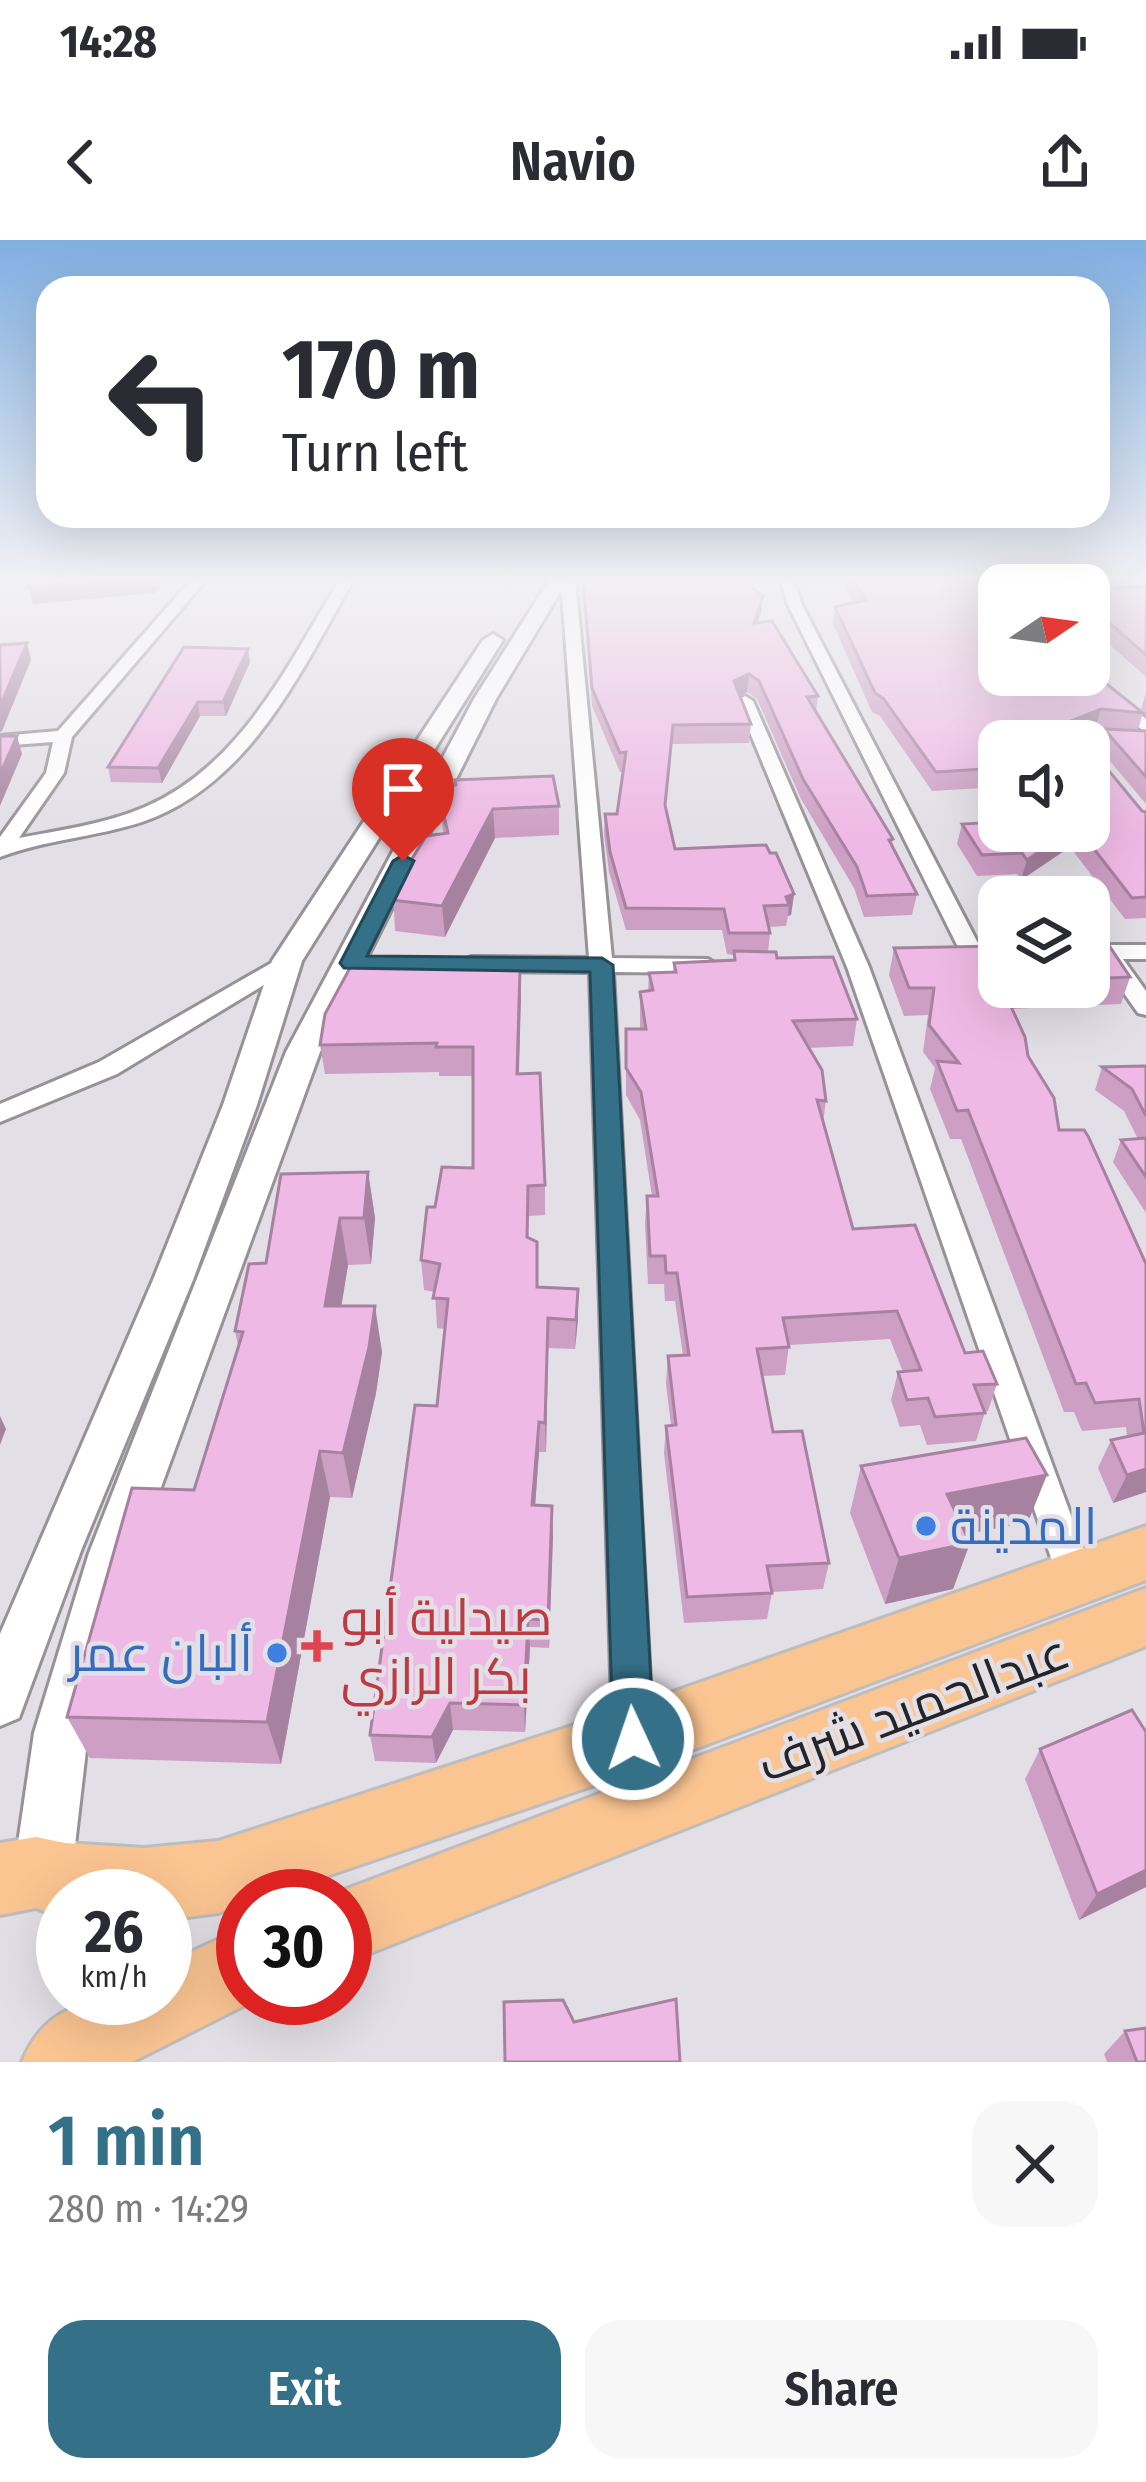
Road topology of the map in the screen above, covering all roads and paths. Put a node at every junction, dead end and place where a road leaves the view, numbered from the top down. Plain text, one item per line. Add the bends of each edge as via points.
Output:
1 (126, 664) edge
2 (297, 664) edge
3 (478, 664) edge
4 (508, 664) edge
5 (572, 664) edge
6 (823, 664) edge
7 (1109, 696) edge
8 (745, 701) edge
9 (1146, 728) edge
10 (63, 736) junction
11 (1110, 738) edge
12 (0, 741) edge
13 (1146, 742) edge
14 (1, 850) edge
15 (978, 951) edge
16 (1110, 952) edge
17 (1146, 952) edge
18 (290, 960) junction
19 (443, 964) edge
20 (356, 965) junction
21 (602, 965) junction
22 (741, 966) edge
23 (1110, 966) edge
24 (1146, 1008) edge
25 (0, 1114) edge
26 (1146, 1553) edge
27 (1076, 1578) junction
28 (1146, 1617) edge
29 (0, 1700) edge
30 (633, 1739) junction
31 (52, 1869) edge
32 (192, 1882) edge
33 (372, 1917) edge
34 (216, 1978) edge
35 (86, 2025) edge
36 (58, 2062) edge

1 - 10 street
2 - 14 street via 239,745 193,788 154,810
3 - 18 street
4 - 20 street
5 - 21 street
6 - 15 street via 959,951
7 - 9 street
8 - 27 street via 858,966
10 - 12 street
10 - 14 street via 55,773
11 - 13 street
16 - 17 street
18 - 20 street via 296,997
18 - 20 street via 343,927 358,934
18 - 25 street via 108,1067
18 - 29 street via 173,1280
19 - 21 street
20 - 31 street via 304,1052 113,1553 61,1733
21 - 22 street
21 - 30 street
23 - 24 street
26 - 27 main road, عبدالحميد شرف
27 - 30 main road, عبدالحميد شرف
28 - 33 main road, عبدالحميد شرف
30 - 32 main road, عبدالحميد شرف
34 - 36 main road
35 - 36 main road

